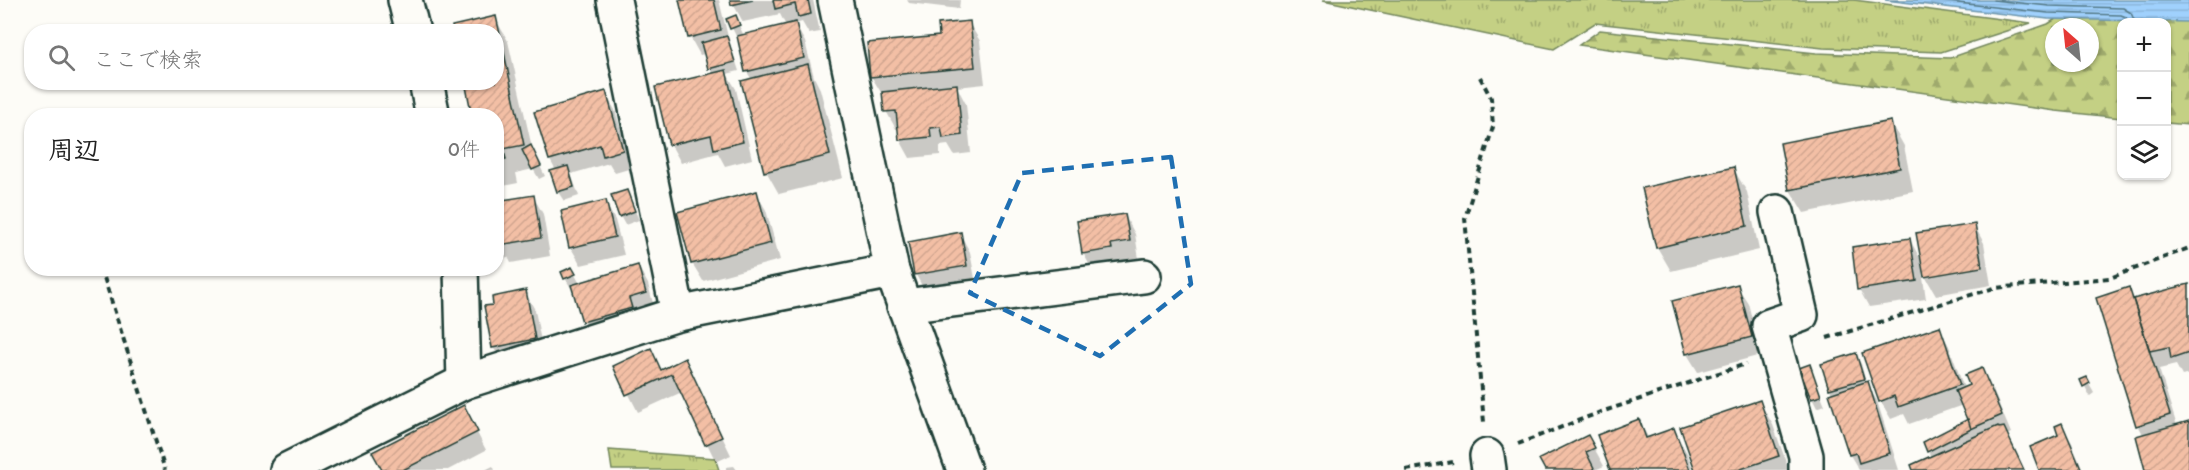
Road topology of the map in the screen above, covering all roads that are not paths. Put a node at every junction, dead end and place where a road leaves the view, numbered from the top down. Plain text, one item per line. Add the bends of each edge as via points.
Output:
1 (405, 0) edge
2 (614, 0) edge
3 (835, 0) edge
4 (411, 24) edge
5 (428, 90) edge
6 (431, 108) edge
7 (1777, 212) dead end
8 (892, 271) junction
9 (461, 276) edge
10 (1144, 276) dead end
11 (904, 306) junction
12 (678, 314) junction
13 (464, 382) junction
14 (287, 470) edge
15 (964, 470) edge
16 (1806, 470) edge

1 - 4 street
2 - 12 street
3 - 8 street
5 - 6 street
7 - 16 street via 1801,315 1769,326 1806,456
8 - 11 street
8 - 12 street
9 - 13 street
10 - 11 street
11 - 15 street
12 - 13 street
13 - 14 street

